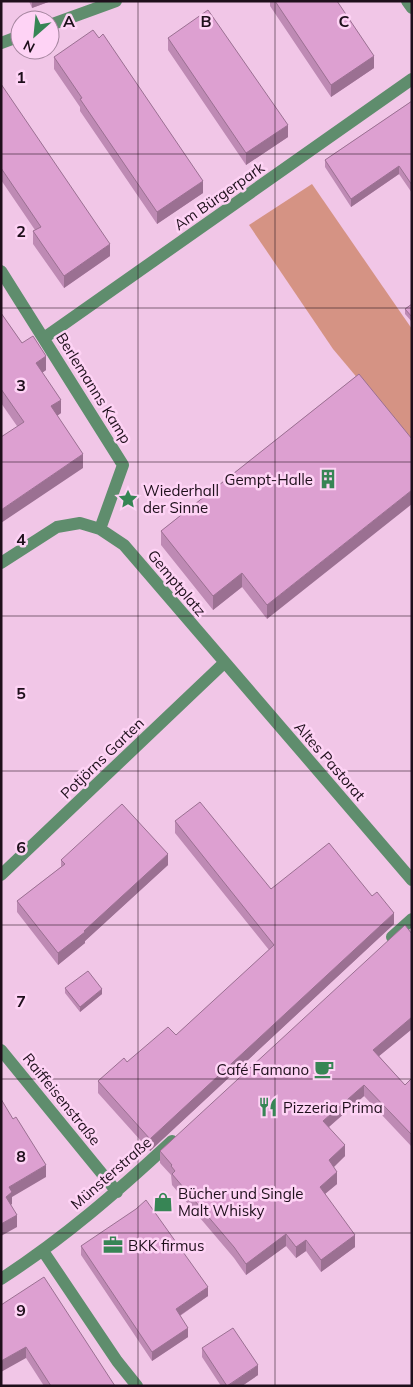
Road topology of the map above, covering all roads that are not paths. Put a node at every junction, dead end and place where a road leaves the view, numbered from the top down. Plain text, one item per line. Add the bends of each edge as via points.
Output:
1 (116, 1) edge
2 (407, 1) edge
3 (412, 8) edge
4 (60, 22) edge
5 (412, 79) edge
6 (1, 272) edge
7 (44, 338) junction
8 (100, 529) junction
9 (1, 563) edge
10 (224, 664) junction
11 (1, 875) edge
12 (412, 880) edge
13 (412, 919) edge
14 (383, 946) edge
15 (1, 1050) edge
16 (181, 1133) edge
17 (117, 1192) junction
18 (43, 1252) junction
19 (1, 1279) edge
20 (137, 1386) edge

1 - 4 street
2 - 3 street
5 - 7 street, Am Bürgerpark
6 - 7 street, Berlemanns Kamp
7 - 8 street, Berlemanns Kamp via 123,464
8 - 9 street via 80,523 57,527
8 - 10 street, Gemptplatz via 124,546
10 - 11 street, Potjörns Garten
10 - 12 street, Altes Pastorat
13 - 14 street
15 - 17 street, Raiffeisenstraße
16 - 17 street, Münsterstraße
17 - 18 street, Münsterstraße
18 - 19 street, Münsterstraße
18 - 20 street

